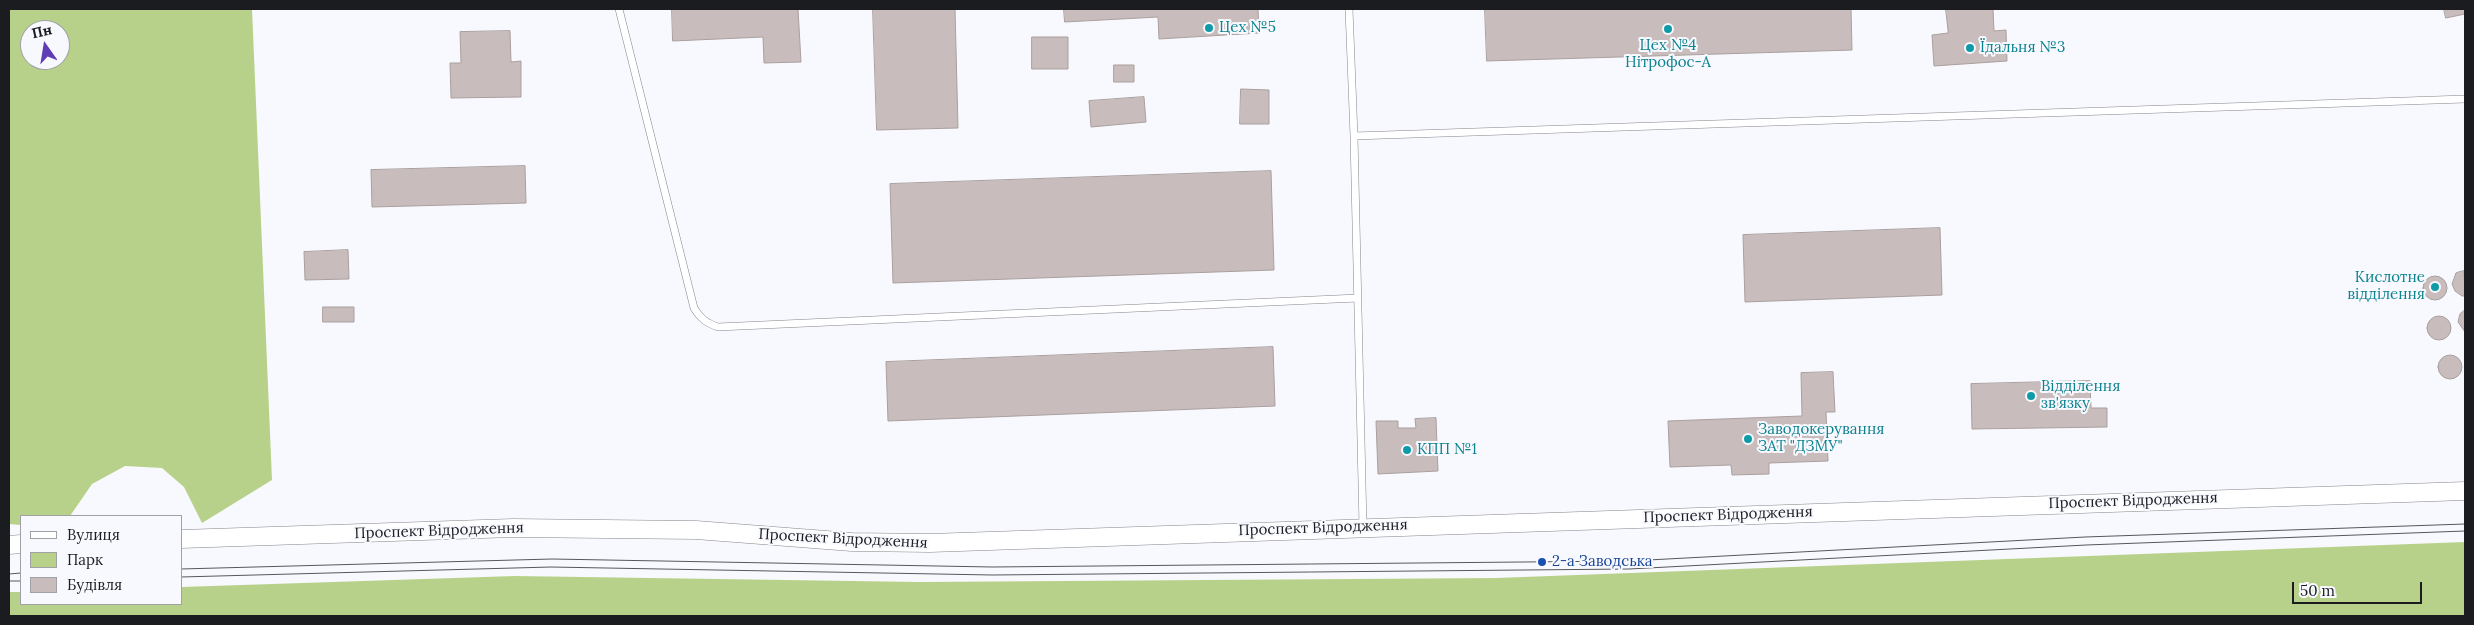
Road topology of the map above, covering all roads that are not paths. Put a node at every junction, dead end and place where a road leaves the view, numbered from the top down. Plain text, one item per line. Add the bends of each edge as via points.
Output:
1 (618, 9) edge
2 (1349, 9) edge
3 (2465, 99) edge
4 (1354, 136) junction
5 (1358, 298) junction
6 (2465, 491) edge
7 (1363, 527) junction
8 (182, 539) edge

1 - 5 lane via 694,308 708,324 718,327
2 - 4 lane
3 - 4 lane
4 - 5 lane
5 - 7 lane
6 - 7 street, Проспект Відродження
7 - 8 street, Проспект Відродження via 930,543 852,542 696,530 514,528

